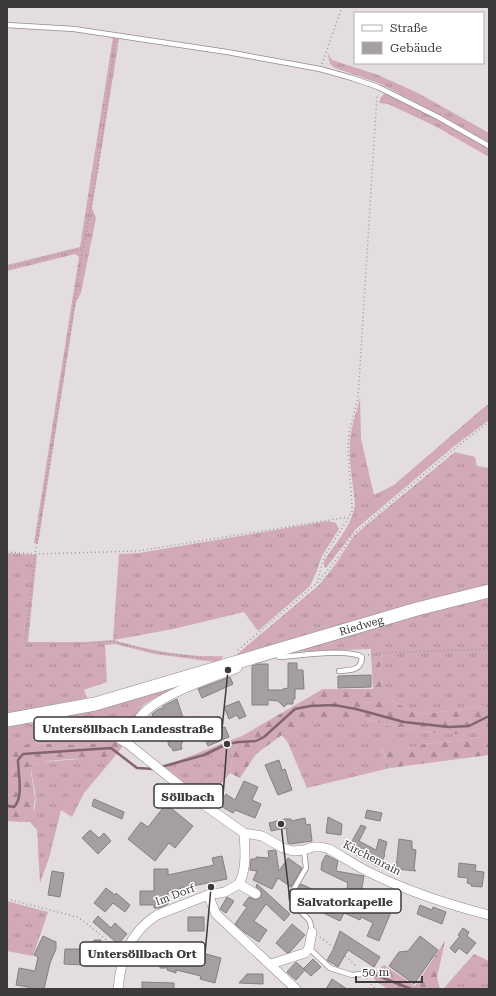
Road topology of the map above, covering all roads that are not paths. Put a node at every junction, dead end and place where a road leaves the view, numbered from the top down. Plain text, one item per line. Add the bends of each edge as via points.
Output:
1 (7, 25) edge
2 (489, 146) edge
3 (489, 591) edge
4 (275, 650) junction
5 (234, 662) junction
6 (339, 670) dead end
7 (42, 714) junction
8 (7, 720) edge
9 (127, 743) junction
10 (244, 833) junction
11 (304, 850) junction
12 (239, 884) junction
13 (256, 894) dead end
14 (208, 896) junction
15 (489, 915) edge
16 (312, 932) joint
17 (309, 948) junction
18 (271, 964) junction
19 (362, 974) road end
20 (290, 987) edge
21 (118, 989) edge

1 - 2 lane via 74,30 227,52 352,78 378,87
3 - 4 main road, Riedweg
4 - 5 main road, Riedweg
4 - 6 lane via 279,657 344,652 362,657 360,666 355,670
5 - 7 main road, Riedweg via 95,704
5 - 9 street via 237,668 157,702 141,715
7 - 8 main road, Riedweg
7 - 9 street via 50,720 88,724
9 - 10 street via 200,802
10 - 11 street, Kirchenrain via 262,836 293,851
10 - 12 street via 244,871
11 - 15 street, Kirchenrain via 313,847 330,849 374,875 422,895
11 - 16 lane via 306,868 291,898 310,921
12 - 13 street
12 - 14 street, Im Dorf via 225,892
14 - 18 street via 216,914
14 - 21 street, Im Dorf via 149,919 124,954
16 - 17 street
17 - 18 street via 298,956
17 - 19 lane via 330,968 352,975
18 - 20 street

